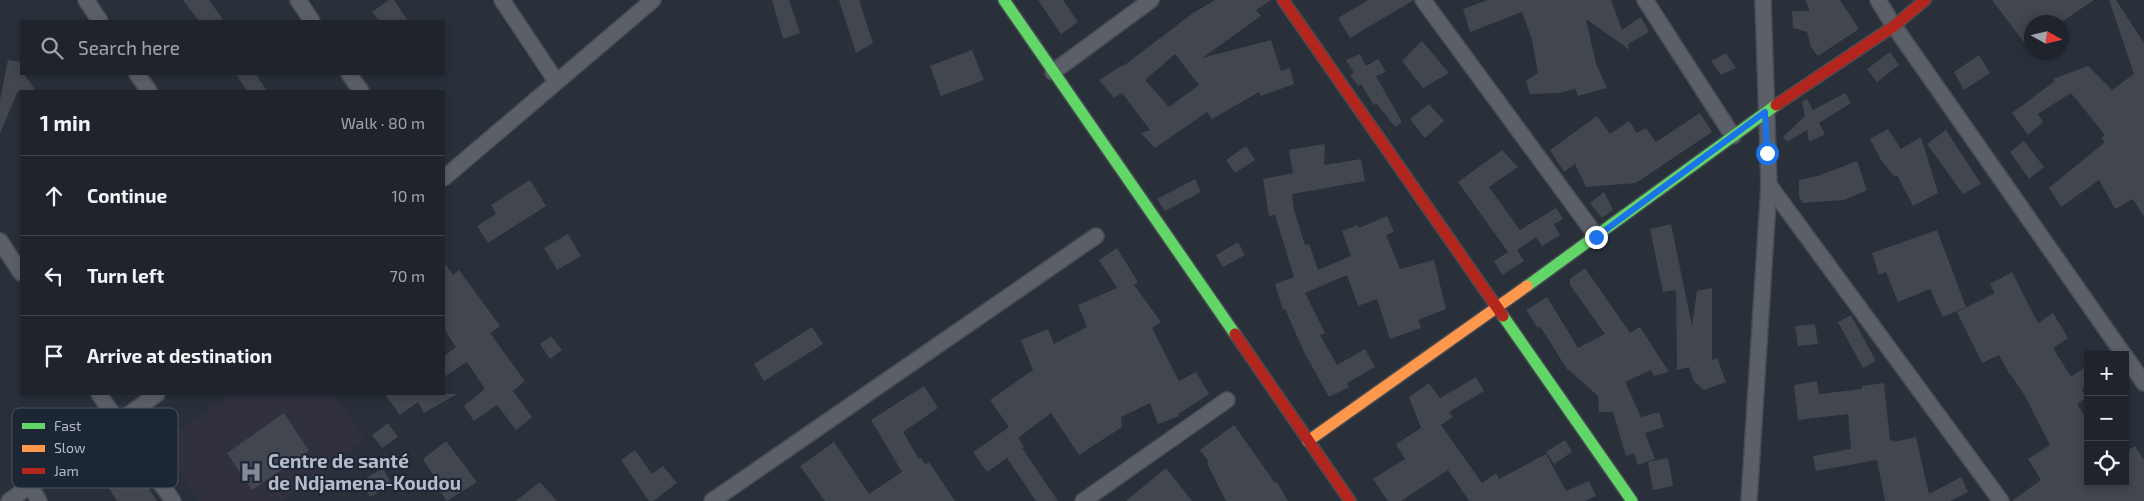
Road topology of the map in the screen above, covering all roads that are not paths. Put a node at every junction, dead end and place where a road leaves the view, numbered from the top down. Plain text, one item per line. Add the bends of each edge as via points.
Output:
1 (86, 0) edge
2 (298, 0) edge
3 (502, 0) edge
4 (653, 0) edge
5 (1004, 0) edge
6 (1151, 0) edge
7 (1283, 0) edge
8 (1423, 0) edge
9 (1645, 0) edge
10 (1763, 0) edge
11 (1878, 0) edge
12 (1926, 0) edge
13 (99, 20) edge
14 (311, 20) edge
15 (1894, 26) junction
16 (1053, 72) junction
17 (138, 75) edge
18 (350, 75) edge
19 (556, 81) junction
20 (149, 90) edge
21 (360, 90) edge
22 (1765, 112) junction
23 (1733, 136) junction
24 (445, 177) edge
25 (1769, 185) junction
26 (1096, 236) dead end
27 (1596, 237) junction
28 (0, 240) edge
29 (20, 271) edge
30 (1496, 307) junction
31 (2122, 351) edge
32 (2129, 361) edge
33 (2144, 383) edge
34 (100, 395) edge
35 (156, 395) edge
36 (1227, 400) dead end
37 (108, 408) edge
38 (137, 408) edge
39 (1308, 441) junction
40 (27, 488) edge
41 (31, 488) edge
42 (164, 488) edge
43 (1749, 494) edge
44 (8, 501) edge
45 (39, 501) edge
46 (173, 501) edge
47 (712, 501) edge
48 (1083, 501) edge
49 (1350, 501) edge
50 (1632, 501) edge
51 (1760, 501) edge
52 (2001, 501) edge

1 - 13 street
2 - 14 street
3 - 19 street
4 - 19 street
5 - 16 street
6 - 16 street
7 - 30 street
8 - 27 street
9 - 23 street
10 - 22 street
11 - 15 street
12 - 15 street
15 - 22 street
15 - 31 street
16 - 39 street
17 - 20 street
18 - 21 street
19 - 24 street
22 - 23 street
22 - 25 street
23 - 27 street
25 - 43 street
25 - 52 street
26 - 47 street
27 - 30 street
28 - 29 street
30 - 39 street
30 - 50 street
32 - 33 street
34 - 37 street
35 - 38 street
36 - 48 street
39 - 49 street
40 - 44 street
41 - 45 street
42 - 46 street
43 - 51 street

